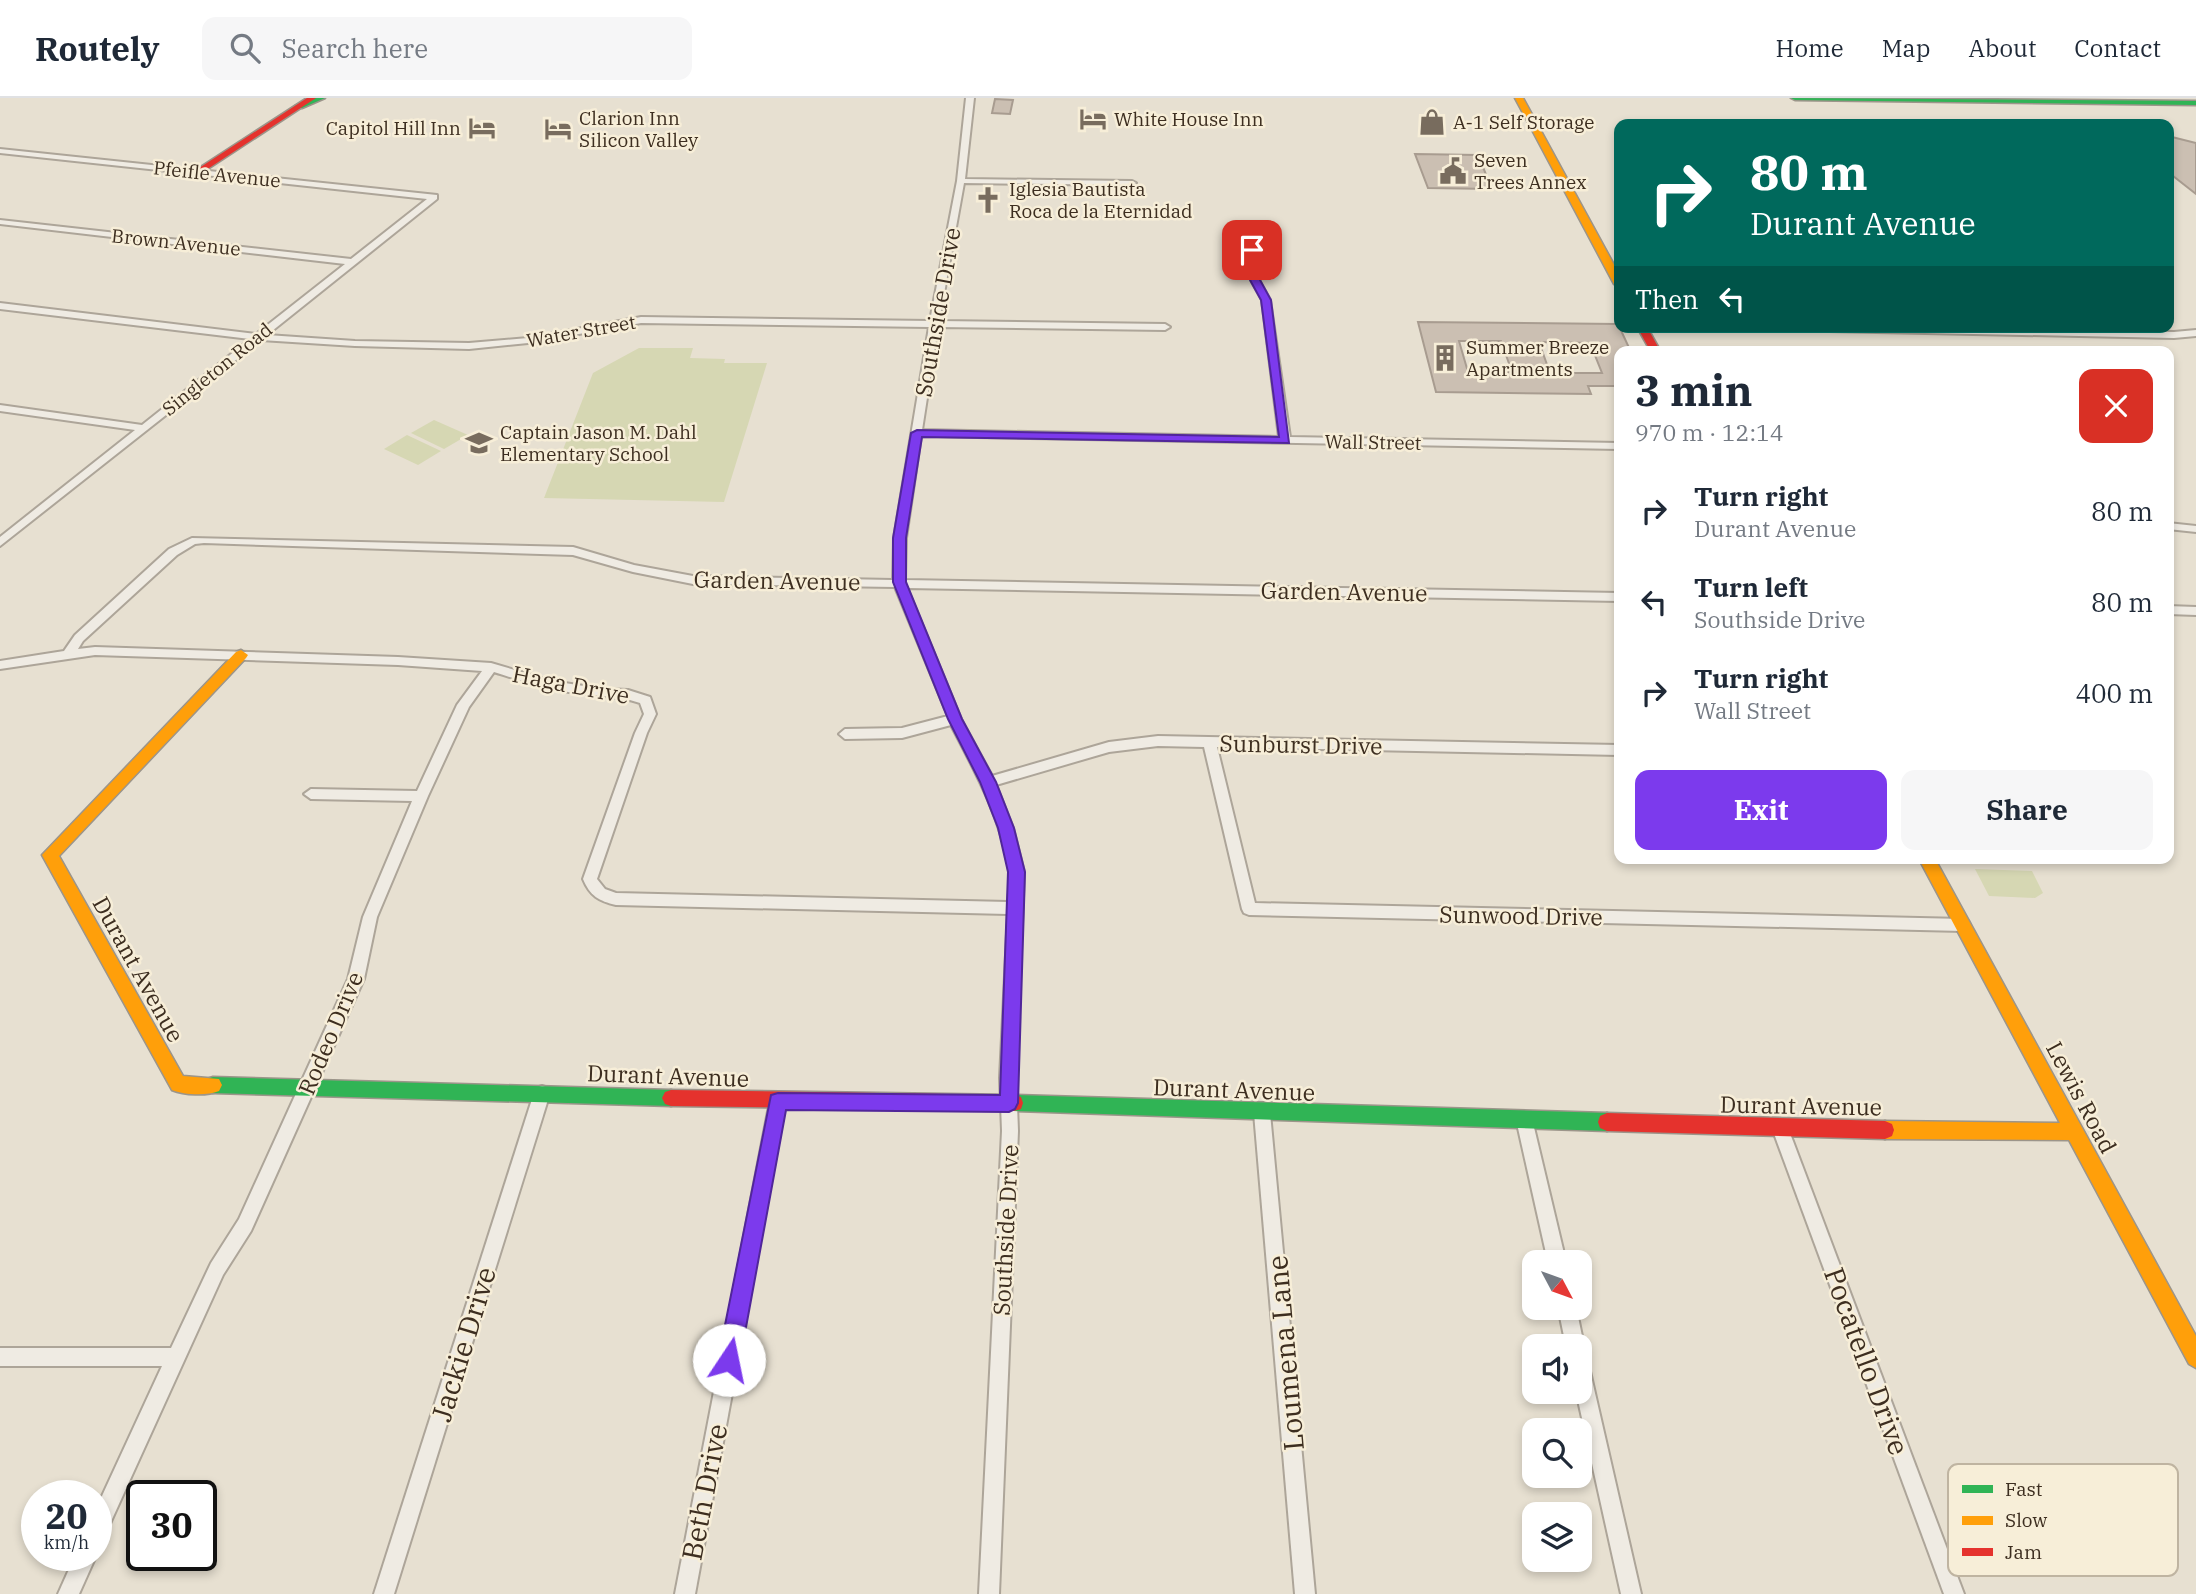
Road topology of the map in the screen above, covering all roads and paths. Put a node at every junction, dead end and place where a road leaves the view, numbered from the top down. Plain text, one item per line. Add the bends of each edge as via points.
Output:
1 (321, 98) edge
2 (970, 98) edge
3 (1520, 98) edge
4 (1795, 98) edge
5 (1952, 99) edge
6 (305, 101) edge
7 (2196, 103) edge
8 (0, 151) edge
9 (197, 172) junction
10 (961, 181) junction
11 (1132, 183) dead end
12 (434, 197) joint
13 (0, 222) edge
14 (1252, 250) dead end
15 (352, 262) junction
16 (1614, 275) edge
17 (0, 306) edge
18 (934, 324) junction
19 (1165, 327) dead end
20 (2076, 333) edge
21 (2196, 333) edge
22 (255, 339) junction
23 (0, 408) edge
24 (143, 428) junction
25 (917, 433) junction
26 (1285, 440) junction
27 (1614, 446) edge
28 (2174, 526) edge
29 (2196, 528) edge
30 (0, 543) edge
31 (900, 582) junction
32 (1614, 597) edge
33 (2174, 610) edge
34 (2196, 611) edge
35 (68, 655) junction
36 (241, 655) junction
37 (0, 665) edge
38 (491, 667) junction
39 (955, 719) junction
40 (845, 734) dead end
41 (1210, 743) junction
42 (1614, 750) edge
43 (988, 782) junction
44 (311, 794) dead end
45 (421, 796) junction
46 (1930, 864) edge
47 (1013, 908) junction
48 (1963, 925) junction
49 (306, 1088) junction
50 (542, 1093) junction
51 (778, 1101) junction
52 (1009, 1103) junction
53 (1262, 1113) junction
54 (1524, 1119) junction
55 (1780, 1129) junction
56 (2073, 1131) junction
57 (1554, 1250) edge
58 (0, 1357) edge
59 (176, 1357) junction
60 (2196, 1357) edge
61 (1588, 1404) edge
62 (112, 1497) edge
63 (79, 1571) edge
64 (68, 1594) edge
65 (384, 1594) edge
66 (685, 1594) edge
67 (989, 1594) edge
68 (1305, 1594) edge
69 (1631, 1594) edge
70 (1954, 1594) edge

1 - 6 street
2 - 10 street, Southside Drive
3 - 16 street
4 - 5 street
5 - 7 street
6 - 9 street
8 - 9 street, Pfeifle Avenue
9 - 12 street, Pfeifle Avenue
10 - 11 street
10 - 18 street, Southside Drive
12 - 15 street, Singleton Road
13 - 15 street, Brown Avenue
14 - 26 street via 1255,280 1266,300
15 - 22 street, Singleton Road
17 - 22 street, Water Street
18 - 19 street, Water Street
18 - 22 street, Water Street via 641,320 479,346
18 - 25 street, Southside Drive
20 - 21 street
22 - 24 street, Singleton Road
23 - 24 street
24 - 30 street, Singleton Road
25 - 26 street, Wall Street
25 - 31 street, Southside Drive via 900,538
26 - 27 street, Wall Street
28 - 29 street
31 - 32 street, Garden Avenue
31 - 35 street, Garden Avenue via 693,580 573,551 192,541 173,552 79,638
31 - 39 street, Southside Drive
33 - 34 street
35 - 36 street, Haga Drive via 133,651
35 - 37 street, Haga Drive
36 - 38 street, Haga Drive
36 - 49 street, Durant Avenue via 50,855 178,1084
38 - 45 street, Rodeo Drive via 463,705
38 - 47 street, Haga Drive via 552,685 646,700 650,713 590,879 603,896
39 - 40 street via 902,733
39 - 43 street, Southside Drive
41 - 42 street, Sunburst Drive
41 - 43 street, Sunburst Drive via 1158,741 1109,747
41 - 48 street, Sunwood Drive via 1249,909
43 - 47 street, Southside Drive via 1017,872
44 - 45 street
45 - 49 street, Rodeo Drive via 370,917 356,979
46 - 48 street, Lewis Road
47 - 52 street, Southside Drive
48 - 56 street, Lewis Road
49 - 50 street, Durant Avenue
49 - 59 street, Rodeo Drive via 245,1225 217,1269
50 - 51 street, Durant Avenue
50 - 65 street, Jackie Drive
51 - 52 street, Durant Avenue
51 - 66 street, Beth Drive
52 - 53 street, Durant Avenue
52 - 67 street, Southside Drive
53 - 54 street, Durant Avenue
53 - 68 street, Loumena Lane
54 - 55 street, Durant Avenue
54 - 57 street
55 - 56 street, Durant Avenue
55 - 70 street, Pocatello Drive
56 - 60 street, Lewis Road
58 - 59 street
59 - 62 street, Rodeo Drive
61 - 69 street
63 - 64 street

